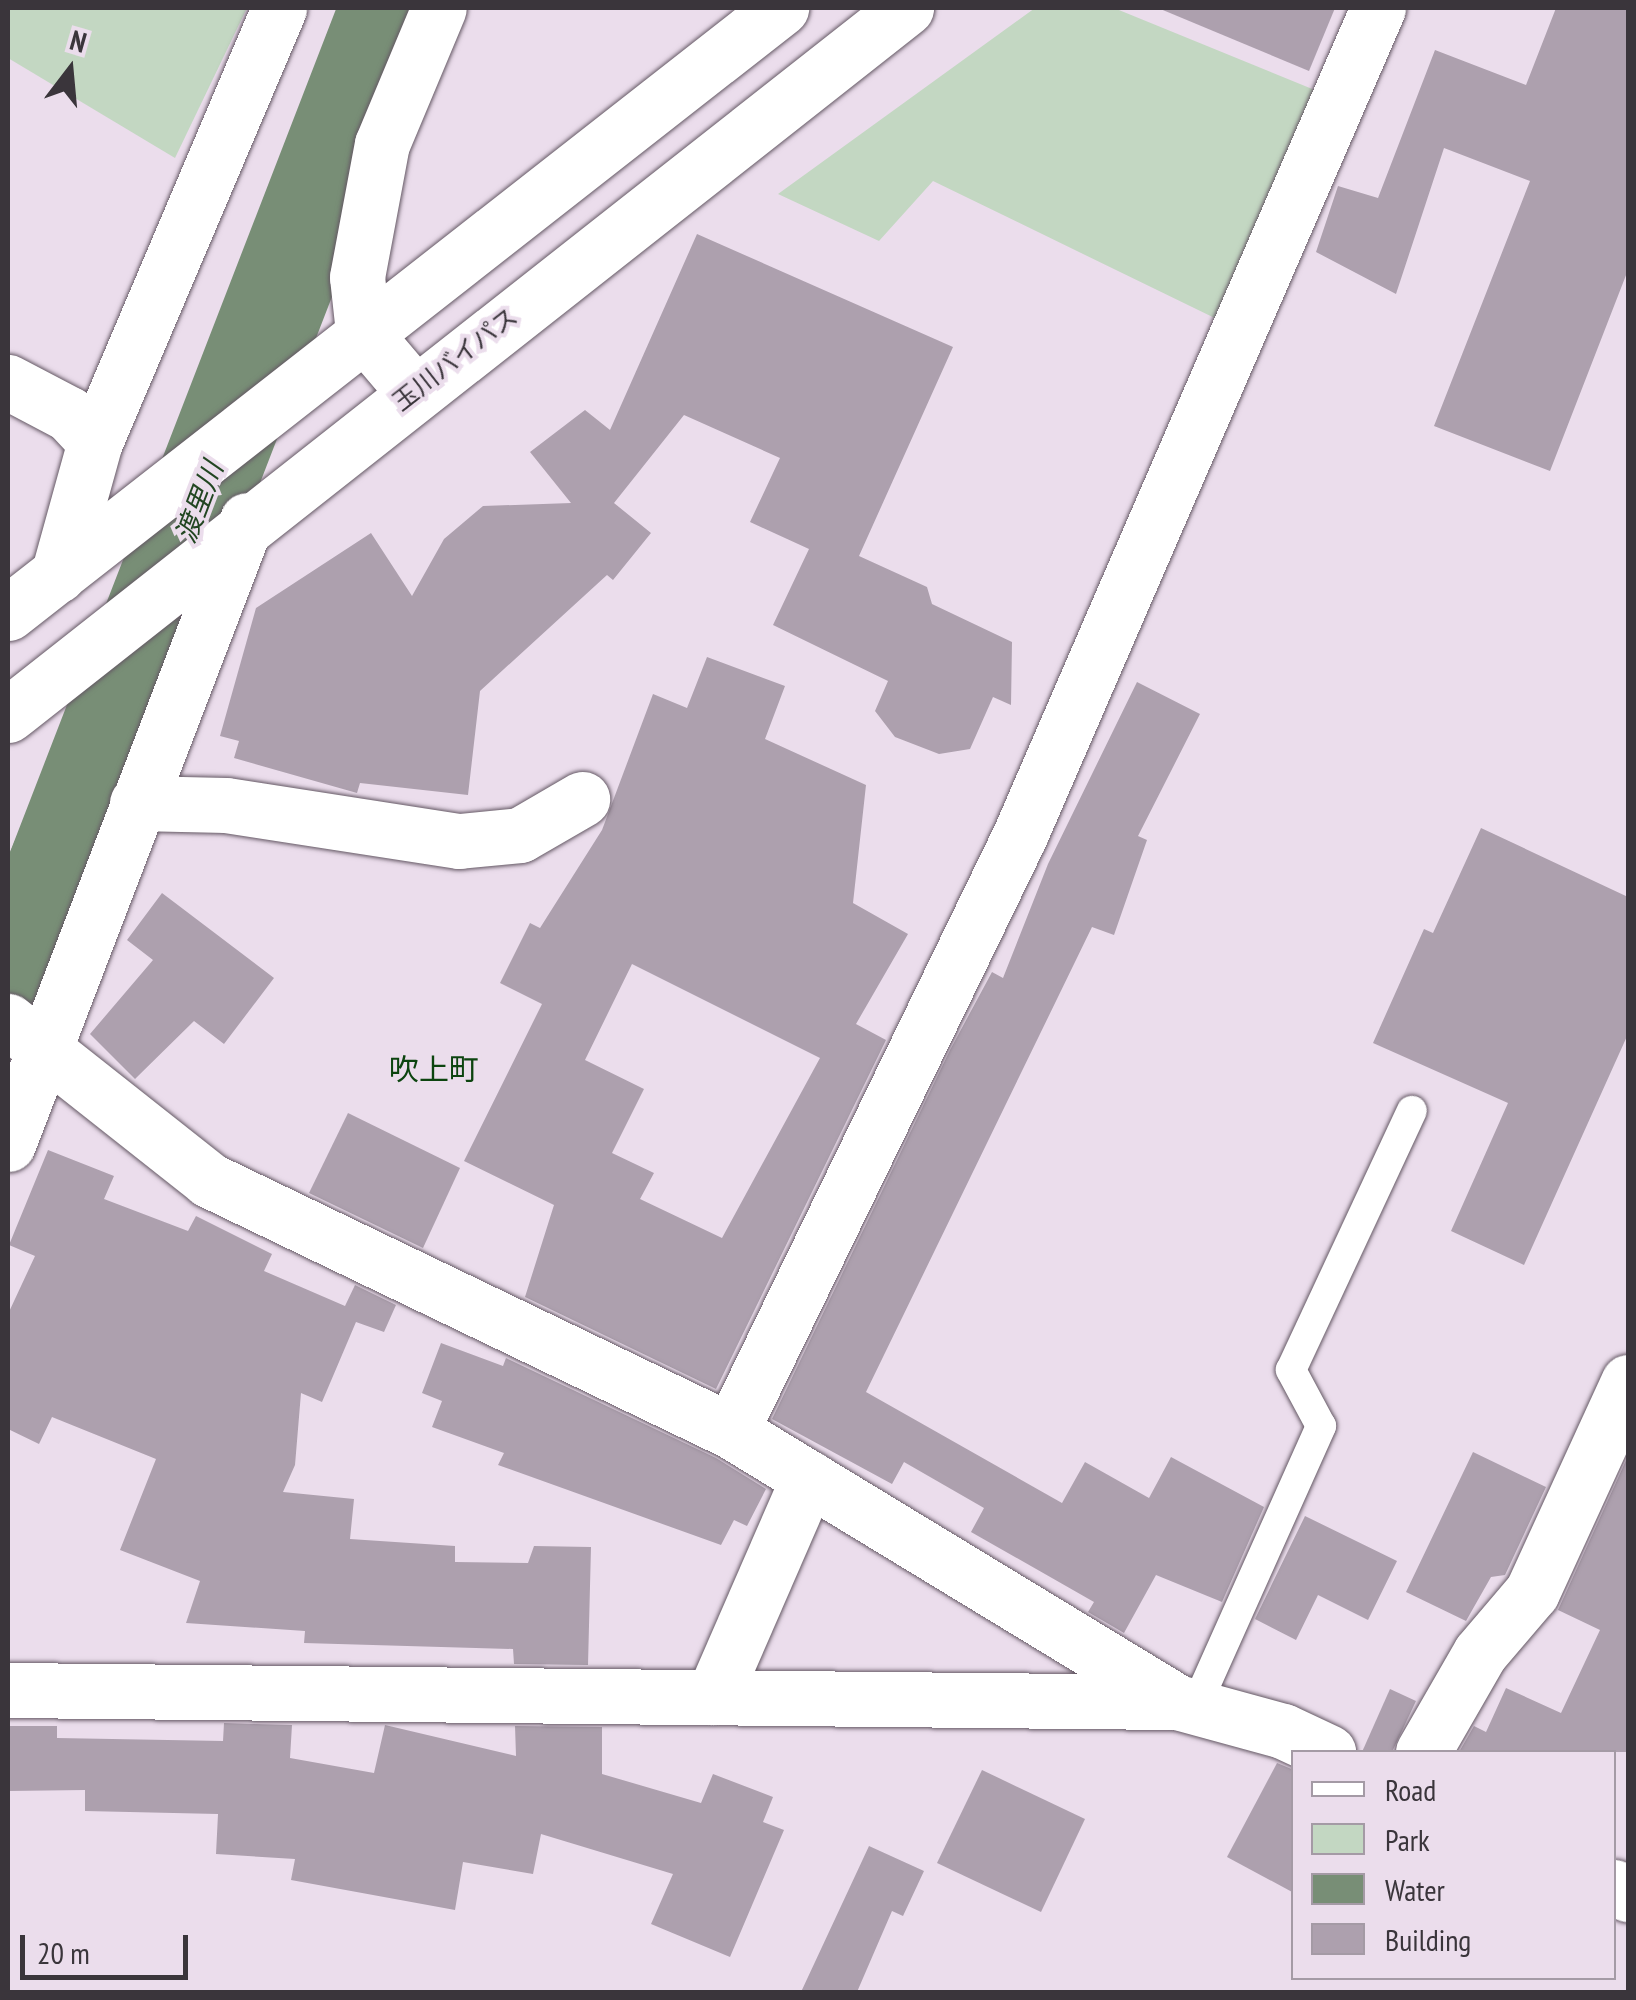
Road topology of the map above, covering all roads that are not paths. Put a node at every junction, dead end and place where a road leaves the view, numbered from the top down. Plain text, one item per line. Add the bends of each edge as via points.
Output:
1 (279, 8) edge
2 (438, 8) edge
3 (780, 8) edge
4 (906, 8) edge
5 (1378, 8) edge
6 (363, 332) junction
7 (8, 382) edge
8 (414, 392) junction
9 (95, 442) junction
10 (247, 520) junction
11 (58, 574) junction
12 (8, 613) edge
13 (15, 709) edge
14 (582, 799) dead end
15 (137, 803) junction
16 (26, 1037) edge
17 (1412, 1111) dead end
18 (8, 1144) edge
19 (1628, 1382) edge
20 (731, 1431) junction
21 (808, 1478) junction
22 (8, 1690) edge
23 (712, 1697) junction
24 (1186, 1705) junction
25 (1322, 1750) edge
26 (1424, 1750) edge

1 - 9 main road
2 - 6 main road via 382,144 358,277
3 - 6 main road
4 - 8 main road, 玉川バイパス
5 - 20 main road via 1020,835
6 - 8 main road
6 - 11 main road
7 - 9 main road via 68,414
8 - 10 main road, 玉川バイパス
9 - 11 main road
10 - 13 main road, 玉川バイパス
10 - 15 main road
11 - 12 main road
14 - 15 main road via 520,835 459,841 226,804
15 - 16 main road
16 - 18 main road
16 - 20 main road via 208,1180
17 - 24 lane via 1291,1370 1321,1426
19 - 26 main road via 1532,1592 1480,1652
20 - 21 main road
21 - 23 main road
21 - 24 main road
22 - 23 main road
23 - 24 main road
24 - 25 main road

